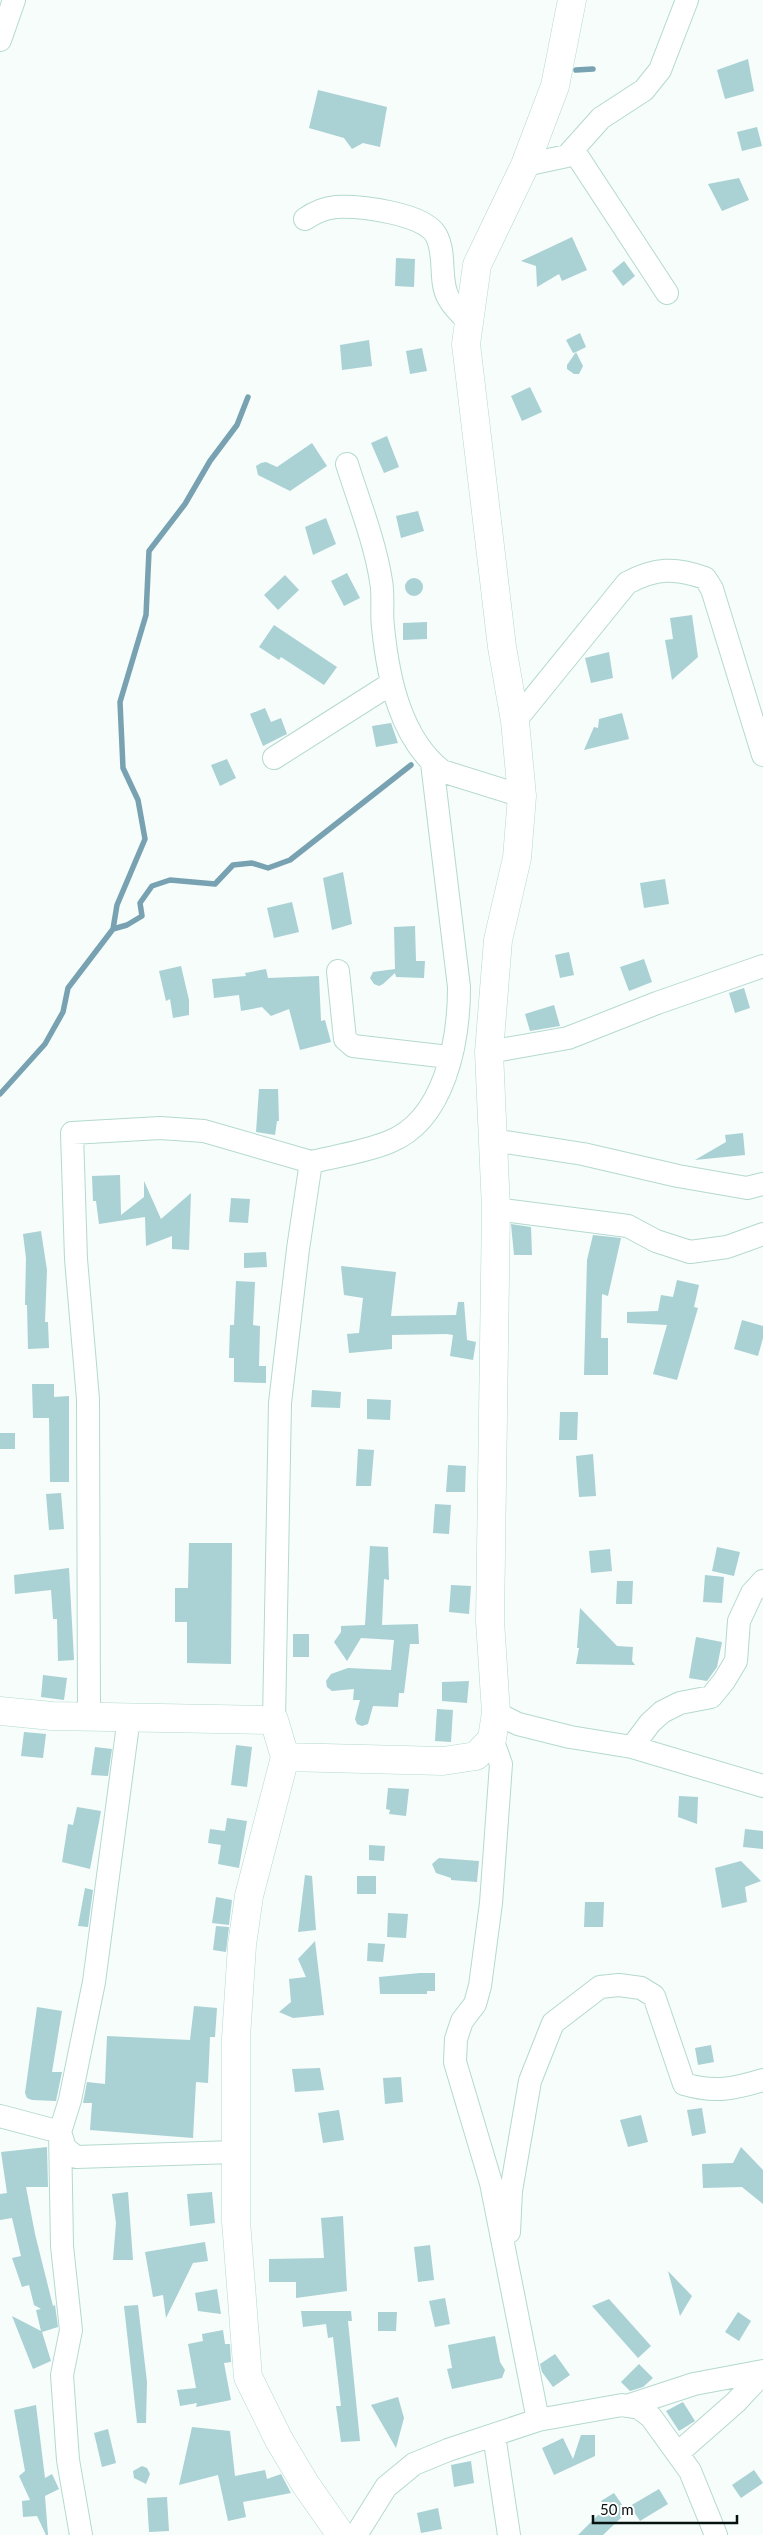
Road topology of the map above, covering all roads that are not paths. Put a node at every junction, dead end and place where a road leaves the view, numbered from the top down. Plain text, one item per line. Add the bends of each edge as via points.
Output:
1 (14, 0) edge
2 (572, 0) edge
3 (687, 0) edge
4 (0, 40) edge
5 (574, 151) junction
6 (526, 165) junction
7 (305, 219) dead end
8 (667, 293) dead end
9 (469, 322) junction
10 (347, 464) dead end
11 (392, 684) junction
12 (515, 721) junction
13 (763, 755) edge
14 (274, 758) dead end
15 (432, 763) junction
16 (522, 796) junction
17 (763, 966) edge
18 (338, 971) dead end
19 (459, 987) junction
20 (495, 987) junction
21 (489, 1052) junction
22 (449, 1057) junction
23 (492, 1140) junction
24 (311, 1162) junction
25 (763, 1184) edge
26 (496, 1209) junction
27 (763, 1234) edge
28 (763, 1581) edge
29 (0, 1711) edge
30 (89, 1716) junction
31 (129, 1717) junction
32 (274, 1720) junction
33 (494, 1726) junction
34 (632, 1746) junction
35 (285, 1757) junction
36 (763, 1786) edge
37 (763, 2080) edge
38 (0, 2116) edge
39 (60, 2132) junction
40 (235, 2152) junction
41 (507, 2264) junction
42 (763, 2372) edge
43 (627, 2406) junction
44 (538, 2420) junction
45 (494, 2435) junction
46 (678, 2454) junction
47 (81, 2535) edge
48 (341, 2535) edge
49 (356, 2535) edge
50 (509, 2535) edge
51 (716, 2535) edge

1 - 4 street
2 - 6 street via 555,86
3 - 5 street via 656,77 644,90 602,118
5 - 6 street via 553,160
5 - 8 street
6 - 9 street via 478,265
7 - 9 street via 318,210 336,207 374,210 429,226 439,242 448,298
9 - 12 street via 466,344 502,646
10 - 11 street via 382,582 383,626
11 - 14 street
11 - 15 street via 399,708
12 - 13 street via 627,583 643,574 669,569 705,578 712,589
12 - 16 street
15 - 16 street via 442,771
15 - 19 street
16 - 20 street via 517,858 498,940
17 - 21 street via 568,1038
18 - 22 street via 345,1039 353,1046
19 - 20 street
19 - 22 street via 458,1017
20 - 21 street
21 - 23 street
22 - 24 street via 438,1096 424,1118 413,1128 390,1142
23 - 25 street via 583,1154 747,1188
23 - 26 street
24 - 30 street via 204,1131 160,1128 72,1133 76,1259 88,1398
24 - 32 street via 280,1403
26 - 27 street via 628,1226 656,1241 690,1252 727,1247
26 - 33 street via 490,1621
28 - 34 street via 752,1593 739,1622 736,1661 724,1681 711,1696 680,1703 662,1712
29 - 30 street
30 - 31 street
31 - 32 street
31 - 39 street via 94,1982 70,2100
32 - 35 street
33 - 34 street via 518,1724
33 - 35 street via 476,1756 443,1761
33 - 41 street via 501,1764 492,1902 480,1986 475,2004 462,2021 456,2040 455,2062 491,2183
34 - 36 street
35 - 40 street via 249,1896 244,1935 236,2038
37 - 41 street via 731,2089 705,2090 684,2084 654,1996 642,1988 600,1987 554,2023 530,2081 511,2191
38 - 39 street
39 - 40 street via 65,2148 76,2158
39 - 47 street via 62,2246 71,2330 62,2375 68,2460
40 - 48 street via 236,2221 248,2377 306,2485
41 - 44 street
42 - 43 street via 694,2384
42 - 46 street via 736,2402
43 - 44 street
43 - 46 street via 639,2408 651,2417
44 - 45 street
45 - 49 street via 414,2464 386,2487
45 - 50 street
46 - 51 street via 690,2471

